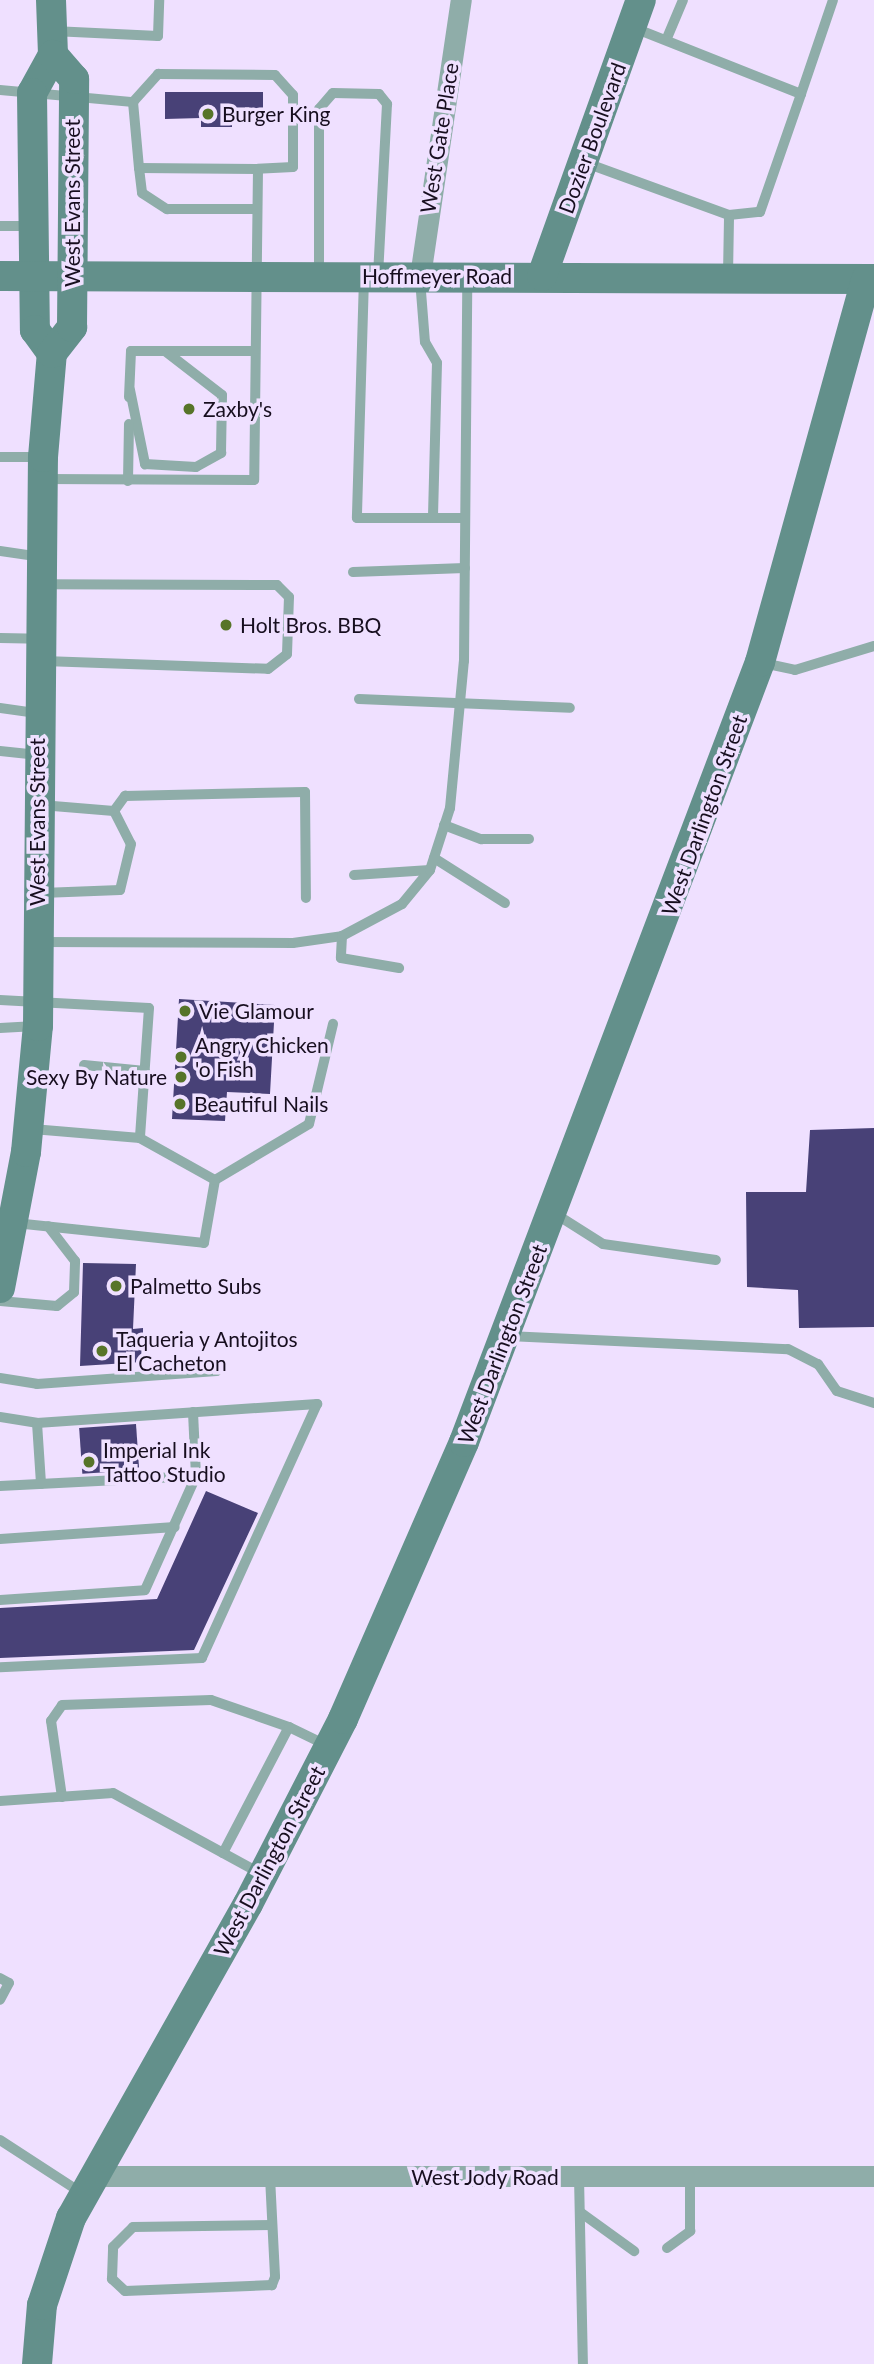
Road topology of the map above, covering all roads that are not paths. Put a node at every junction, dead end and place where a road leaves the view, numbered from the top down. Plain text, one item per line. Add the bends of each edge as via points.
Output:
1 (51, 0) edge
2 (159, 0) edge
3 (461, 0) edge
4 (683, 0) edge
5 (833, 0) edge
6 (636, 13) edge
7 (667, 38) junction
8 (53, 43) junction
9 (0, 90) edge
10 (32, 93) junction
11 (801, 94) junction
12 (73, 95) junction
13 (133, 102) junction
14 (583, 162) junction
15 (139, 168) junction
16 (258, 169) junction
17 (257, 209) junction
18 (729, 215) junction
19 (0, 226) edge
20 (34, 226) junction
21 (256, 275) junction
22 (319, 275) junction
23 (0, 276) edge
24 (33, 276) junction
25 (72, 276) junction
26 (371, 276) junction
27 (420, 276) junction
28 (467, 276) junction
29 (542, 276) junction
30 (728, 277) junction
31 (870, 279) edge
32 (165, 351) junction
33 (255, 351) junction
34 (52, 353) junction
35 (130, 390) junction
36 (4, 457) edge
37 (42, 468) junction
38 (0, 469) edge
39 (128, 481) junction
40 (433, 518) junction
41 (465, 519) junction
42 (0, 551) edge
43 (465, 568) junction
44 (40, 571) junction
45 (353, 572) dead end
46 (0, 638) edge
47 (874, 646) edge
48 (38, 650) junction
49 (760, 662) junction
50 (359, 699) dead end
51 (460, 705) junction
52 (0, 708) edge
53 (570, 708) dead end
54 (37, 713) junction
55 (0, 751) edge
56 (36, 755) junction
57 (35, 805) junction
58 (114, 811) junction
59 (444, 825) junction
60 (529, 839) dead end
61 (434, 858) junction
62 (430, 870) junction
63 (354, 875) dead end
64 (36, 893) junction
65 (306, 898) dead end
66 (505, 903) dead end
67 (342, 936) junction
68 (37, 942) junction
69 (399, 968) dead end
70 (0, 1000) edge
71 (38, 1013) junction
72 (333, 1024) dead end
73 (0, 1028) edge
74 (84, 1065) dead end
75 (145, 1071) junction
76 (29, 1129) junction
77 (140, 1138) junction
78 (215, 1180) junction
79 (554, 1213) junction
80 (15, 1223) junction
81 (48, 1226) junction
82 (716, 1259) dead end
83 (0, 1288) edge
84 (0, 1301) edge
85 (505, 1336) junction
86 (217, 1371) dead end
87 (0, 1378) edge
88 (874, 1403) edge
89 (193, 1412) junction
90 (0, 1417) edge
91 (37, 1423) junction
92 (196, 1476) junction
93 (41, 1484) junction
94 (0, 1486) edge
95 (175, 1527) junction
96 (0, 1539) edge
97 (0, 1600) edge
98 (0, 1667) edge
99 (289, 1727) junction
100 (329, 1747) junction
101 (62, 1797) junction
102 (0, 1801) edge
103 (223, 1853) junction
104 (263, 1874) junction
105 (0, 1978) edge
106 (0, 2000) edge
107 (0, 2140) edge
108 (874, 2176) edge
109 (270, 2177) junction
110 (579, 2177) junction
111 (690, 2177) junction
112 (89, 2185) junction
113 (580, 2212) junction
114 (272, 2225) junction
115 (667, 2248) dead end
116 (634, 2251) dead end
117 (37, 2364) edge
118 (583, 2364) edge

1 - 8 street
2 - 8 lane via 158,36
3 - 27 street, West Gate Place
4 - 7 lane
5 - 11 lane
6 - 7 lane
6 - 14 street, Dozier Boulevard
7 - 11 lane
8 - 10 street, West Evans Street
8 - 12 street, West Evans Street via 74,79
9 - 10 lane
10 - 12 lane
10 - 20 street, West Evans Street
11 - 18 lane via 760,212
12 - 13 lane
12 - 25 street, West Evans Street
13 - 15 lane
13 - 16 lane via 158,75 275,75 293,95 293,167
14 - 18 lane
14 - 29 street, Dozier Boulevard
15 - 16 lane
15 - 17 lane via 142,193 167,209
16 - 17 lane
17 - 21 lane
18 - 30 lane
19 - 20 lane
20 - 24 street, West Evans Street
21 - 22 street, Hoffmeyer Road
21 - 25 street, Hoffmeyer Road
21 - 33 lane
22 - 26 street, Hoffmeyer Road
22 - 26 lane via 319,108 333,93 379,94 387,104
23 - 24 street, Hoffmeyer Road
24 - 25 street, Hoffmeyer Road
24 - 34 street, West Evans Street via 35,330
25 - 34 street, West Evans Street via 72,327
26 - 27 street, Hoffmeyer Road
26 - 40 lane via 357,519
27 - 28 street, Hoffmeyer Road
27 - 40 lane via 425,342 437,363
28 - 29 street, Hoffmeyer Road
28 - 41 lane
29 - 30 street, Hoffmeyer Road
30 - 31 street, Hoffmeyer Road
31 - 49 street, West Darlington Street
32 - 33 lane
32 - 35 lane via 131,351
32 - 35 lane via 222,395 221,453 196,467 145,464
33 - 39 lane via 254,480
34 - 37 street, West Evans Street
35 - 39 lane
36 - 37 lane
36 - 38 lane
37 - 39 lane
37 - 44 street, West Evans Street
40 - 41 lane
41 - 43 lane
42 - 44 lane
43 - 45 lane
43 - 51 lane
44 - 48 street, West Evans Street
44 - 48 lane via 277,585 289,597 288,654 268,669
46 - 48 lane
47 - 49 lane via 795,670
48 - 54 street, West Evans Street
49 - 79 street, West Darlington Street
50 - 51 lane
51 - 53 lane
51 - 59 lane
52 - 54 lane
54 - 56 street, West Evans Street
55 - 56 lane
56 - 57 street, West Evans Street
57 - 58 lane
57 - 64 street, West Evans Street
58 - 64 lane via 131,844 120,890
58 - 65 lane via 124,796 305,792
59 - 60 lane via 481,839
59 - 61 lane
61 - 62 lane
61 - 66 lane
62 - 63 lane
62 - 67 lane via 402,904
64 - 68 street, West Evans Street
67 - 68 lane via 293,943
67 - 69 lane via 341,958
68 - 71 street, West Evans Street
70 - 71 lane
71 - 73 lane
71 - 75 lane via 149,1008
71 - 76 street, West Evans Street
72 - 78 lane via 309,1124
74 - 75 lane
75 - 77 lane
76 - 77 lane
76 - 80 street, West Evans Street
77 - 78 lane
78 - 81 lane via 204,1243
79 - 82 lane via 603,1244
79 - 85 street, West Darlington Street
80 - 81 lane
80 - 83 street, West Evans Street
81 - 84 lane via 75,1261 74,1292 57,1306
85 - 88 lane via 788,1349 818,1364 837,1391
85 - 100 street, West Darlington Street via 418,1552
86 - 87 lane via 37,1384
89 - 91 lane
89 - 92 lane
89 - 98 lane via 317,1404 202,1658
90 - 91 lane
91 - 93 lane
92 - 93 lane
92 - 95 lane
93 - 94 lane
95 - 96 lane
95 - 97 lane via 145,1590
99 - 100 lane
99 - 101 lane via 211,1700 62,1705 51,1721
99 - 103 lane
100 - 104 street, West Darlington Street
101 - 102 lane
101 - 103 lane via 113,1793
103 - 104 lane
104 - 112 street, West Darlington Street
105 - 106 lane via 9,1983
107 - 112 lane
108 - 111 street, West Jody Road
109 - 110 street, West Jody Road
109 - 112 street, West Jody Road
109 - 114 lane
110 - 111 street, West Jody Road
110 - 113 lane
111 - 115 lane via 690,2231
112 - 117 street, West Darlington Street via 49,2274
113 - 116 lane
113 - 118 lane
114 - 114 lane via 133,2227 113,2247 112,2279 125,2291 261,2290 275,2277

